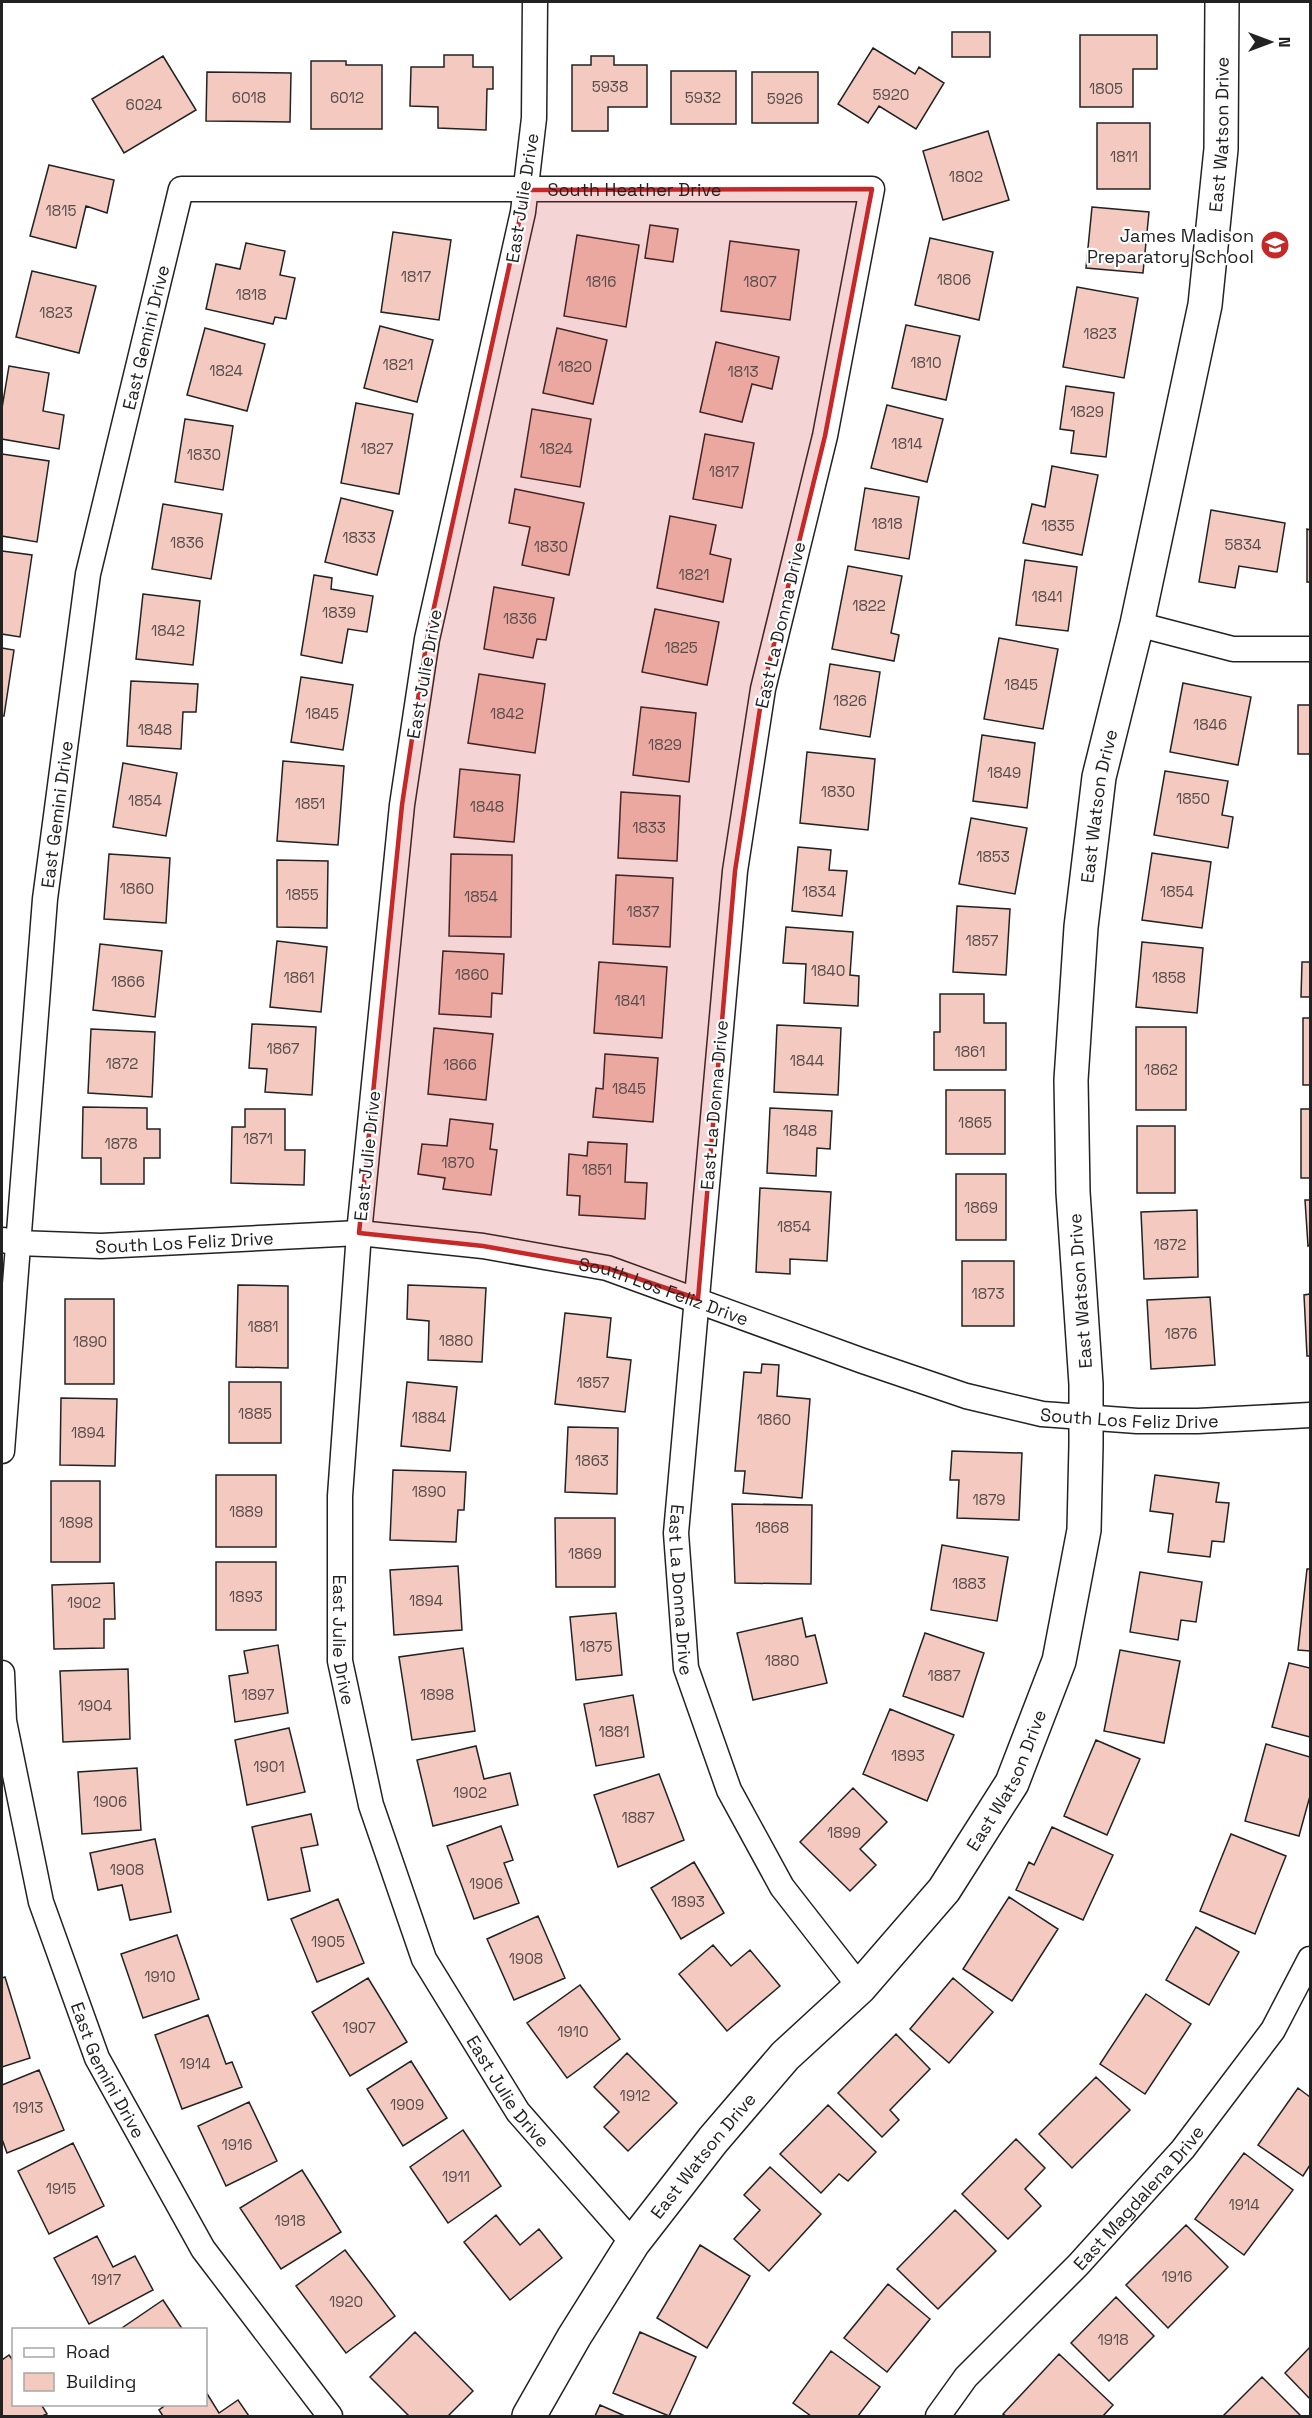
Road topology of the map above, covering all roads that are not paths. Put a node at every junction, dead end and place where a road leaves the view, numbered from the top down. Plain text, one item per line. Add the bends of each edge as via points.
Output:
1 (536, 2) edge
2 (1222, 2) edge
3 (181, 189) joint
4 (872, 189) joint
5 (526, 190) junction
6 (1137, 624) junction
7 (1311, 649) edge
8 (359, 1233) junction
9 (9, 1241) edge
10 (698, 1299) junction
11 (1311, 1415) edge
12 (1087, 1418) junction
13 (2, 1452) edge
14 (2, 1673) edge
15 (1311, 1959) edge
16 (860, 1987) junction
17 (633, 2243) junction
18 (330, 2416) edge
19 (529, 2416) edge
20 (938, 2416) edge

1 - 5 street, East Julie Drive via 534,118
2 - 6 street, East Watson Drive via 1221,148 1205,305
3 - 5 street, South Heather Drive
3 - 9 street, East Gemini Drive via 88,574 45,899
4 - 5 street, South Heather Drive
4 - 10 street, East La Donna Drive via 825,436 763,689 735,871
5 - 8 street, East Julie Drive via 427,639 402,805
6 - 7 street via 1233,649
6 - 12 street, East Watson Drive via 1099,777 1080,939 1071,1080 1073,1192
8 - 9 street, South Los Feliz Drive via 100,1246
8 - 10 street, South Los Feliz Drive via 483,1246 608,1268
8 - 17 street, East Julie Drive via 340,1496 340,1661 371,1805 424,1959 518,2112
9 - 13 street, East Gemini Drive
10 - 12 street, South Los Feliz Drive via 966,1396 1042,1414
10 - 16 street, East La Donna Drive via 676,1533 686,1668 729,1790 782,1887
11 - 12 street, South Los Feliz Drive via 1198,1421
12 - 16 street, East Watson Drive via 1084,1530 1059,1661 1012,1784 944,1890
14 - 18 street, East Gemini Drive via 4,1721 41,1902 98,2058 203,2249
15 - 20 street, East Magdalena Drive via 1273,2030 1184,2149 1078,2265 966,2378
16 - 17 street, East Watson Drive via 785,2055
17 - 19 street, East Watson Drive

